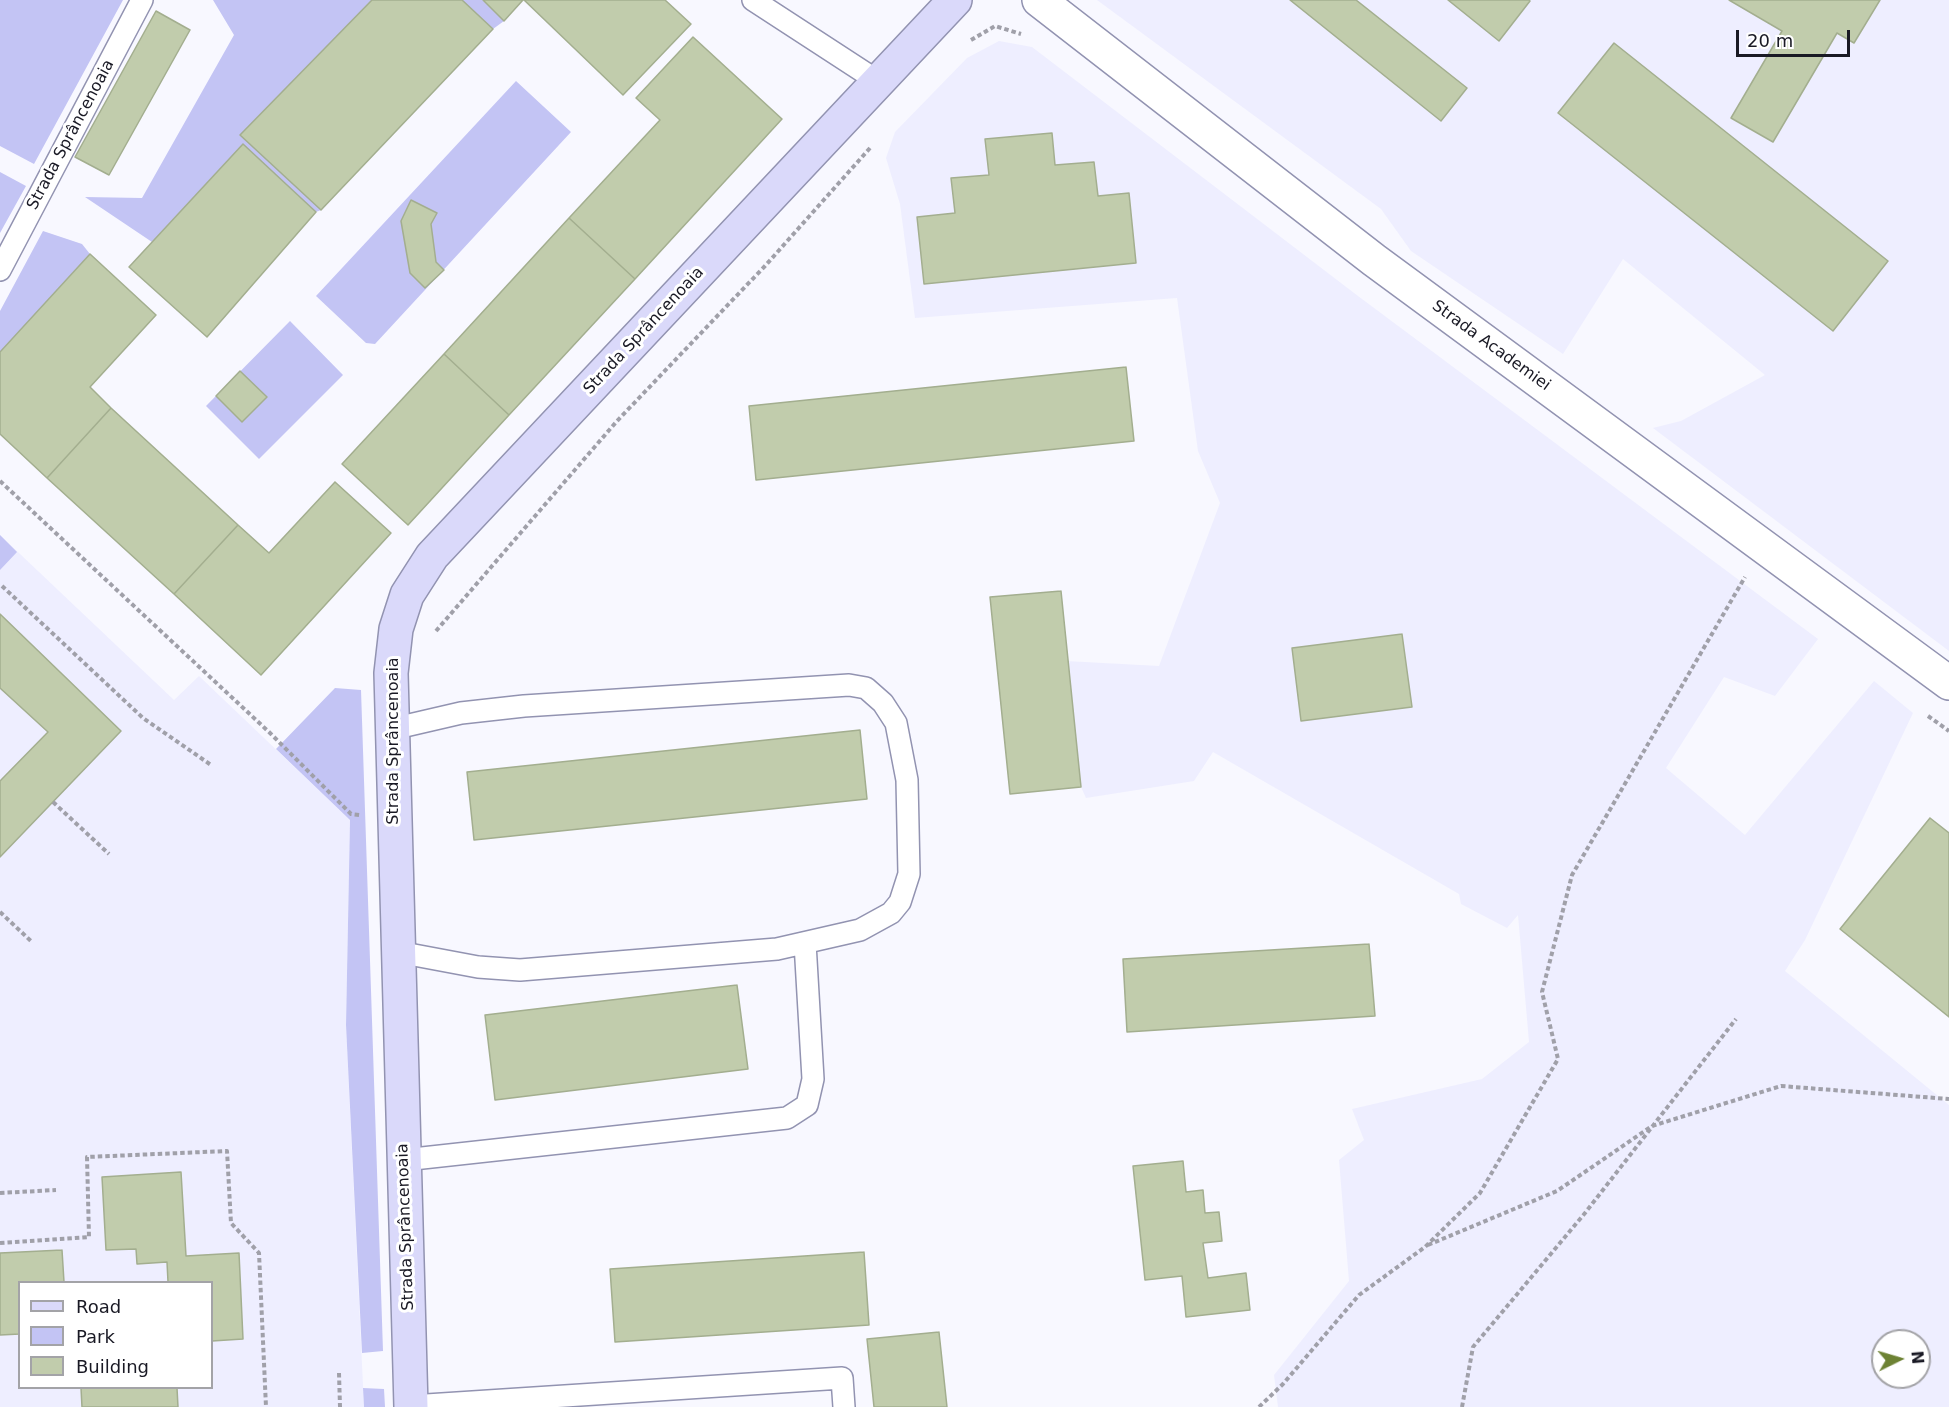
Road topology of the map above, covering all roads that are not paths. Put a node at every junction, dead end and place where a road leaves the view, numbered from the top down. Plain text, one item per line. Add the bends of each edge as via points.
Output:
1 (142, 0) edge
2 (753, 0) edge
3 (955, 0) edge
4 (1039, 0) edge
5 (879, 82) junction
6 (0, 270) edge
7 (1949, 683) edge
8 (392, 729) junction
9 (805, 943) junction
10 (398, 952) junction
11 (404, 1160) junction
12 (411, 1407) edge
13 (844, 1407) edge

1 - 6 lane, Strada Sprâncenoaia
2 - 5 lane
3 - 5 street, Strada Sprâncenoaia
4 - 7 street, Strada Academiei via 1374,260
5 - 8 street, Strada Sprâncenoaia via 432,556 407,595 396,629 391,673
8 - 9 lane via 460,713 571,702 814,686 866,688 883,703 896,723 907,780 909,874 900,902 891,913 860,930
8 - 10 street, Strada Sprâncenoaia
9 - 10 lane via 777,949 519,970 478,967
9 - 11 lane via 813,1079 807,1105 787,1118
10 - 11 street, Strada Sprâncenoaia
11 - 12 street, Strada Sprâncenoaia
12 - 13 lane via 842,1378

